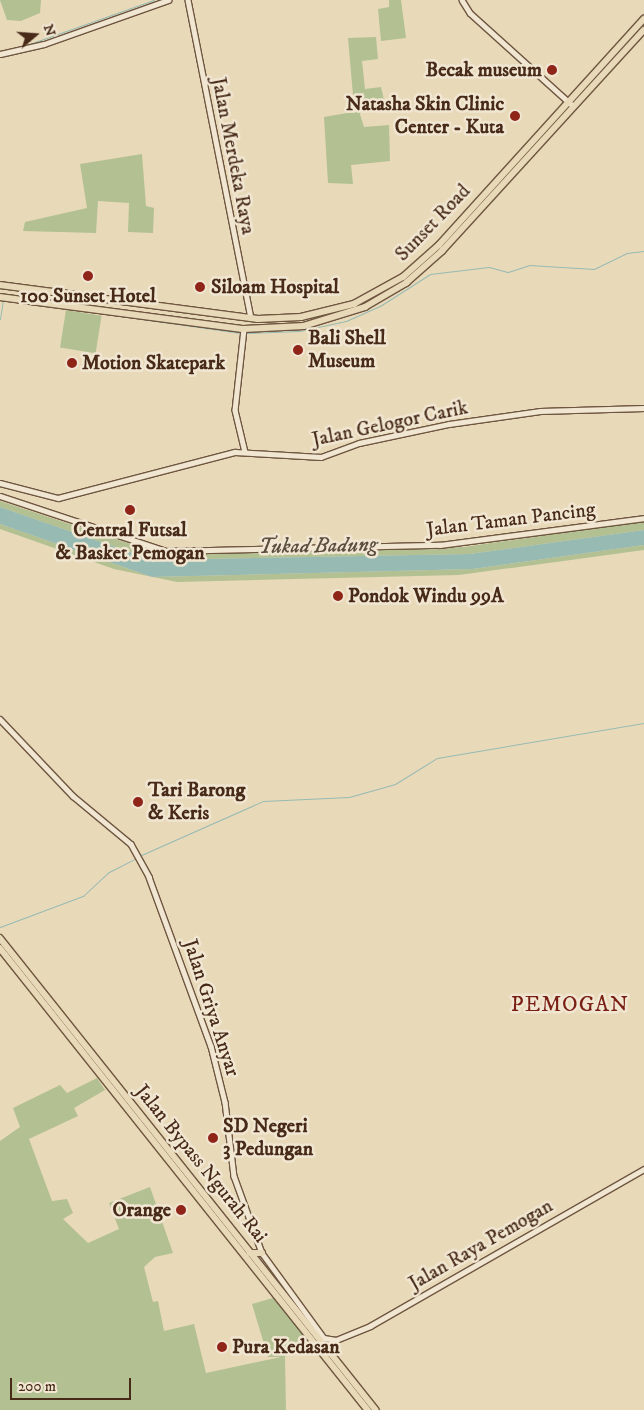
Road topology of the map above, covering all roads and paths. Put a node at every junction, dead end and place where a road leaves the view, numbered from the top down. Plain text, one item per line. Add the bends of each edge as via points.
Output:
1 (168, 0) edge
2 (188, 0) edge
3 (462, 0) edge
4 (644, 19) edge
5 (644, 30) edge
6 (0, 54) edge
7 (569, 102) junction
8 (574, 106) junction
9 (0, 286) edge
10 (0, 297) edge
11 (126, 302) junction
12 (124, 313) junction
13 (251, 318) junction
14 (244, 329) junction
15 (644, 408) edge
16 (245, 452) junction
17 (0, 483) edge
18 (0, 496) edge
19 (644, 518) edge
20 (0, 720) edge
21 (0, 938) edge
22 (0, 948) edge
23 (644, 1169) edge
24 (221, 1220) junction
25 (262, 1253) junction
26 (249, 1254) junction
27 (330, 1341) junction
28 (326, 1349) junction
29 (368, 1410) edge
30 (376, 1410) edge

1 - 6 main road via 50,42
2 - 13 street, Jalan Merdeka Raya
3 - 7 street via 470,13
4 - 7 highway, Sunset Road
5 - 8 highway, Sunset Road
7 - 8 street
7 - 13 highway, Sunset Road via 443,242 404,277 369,297 327,313
8 - 14 highway, Sunset Road via 450,243 398,289 325,321
9 - 11 highway, Sunset Road
10 - 12 highway, Sunset Road
11 - 12 highway
11 - 13 highway, Sunset Road
12 - 14 highway, Sunset Road
14 - 16 street via 235,410
15 - 16 street, Jalan Gelogor Carik via 540,411 449,424 359,443 321,457
16 - 17 street, Jalan Gelogor Carik via 58,498
18 - 19 street, Jalan Taman Pancing via 166,551 440,545
20 - 25 street, Jalan Griya Anyar via 73,796 138,856 210,1046 225,1102 234,1176
21 - 24 highway, Jalan Bypass Ngurah Rai
22 - 24 highway, Jalan Bypass Ngurah Rai
23 - 27 street, Jalan Raya Pemogan via 370,1326
24 - 26 highway, Jalan Bypass Ngurah Rai
25 - 26 highway
25 - 27 street, Jalan Griya Anyar via 279,1282
26 - 28 highway, Jalan Bypass Ngurah Rai
26 - 29 highway, Jalan Bypass Ngurah Rai
27 - 28 highway
28 - 30 highway, Jalan Bypass Ngurah Rai

